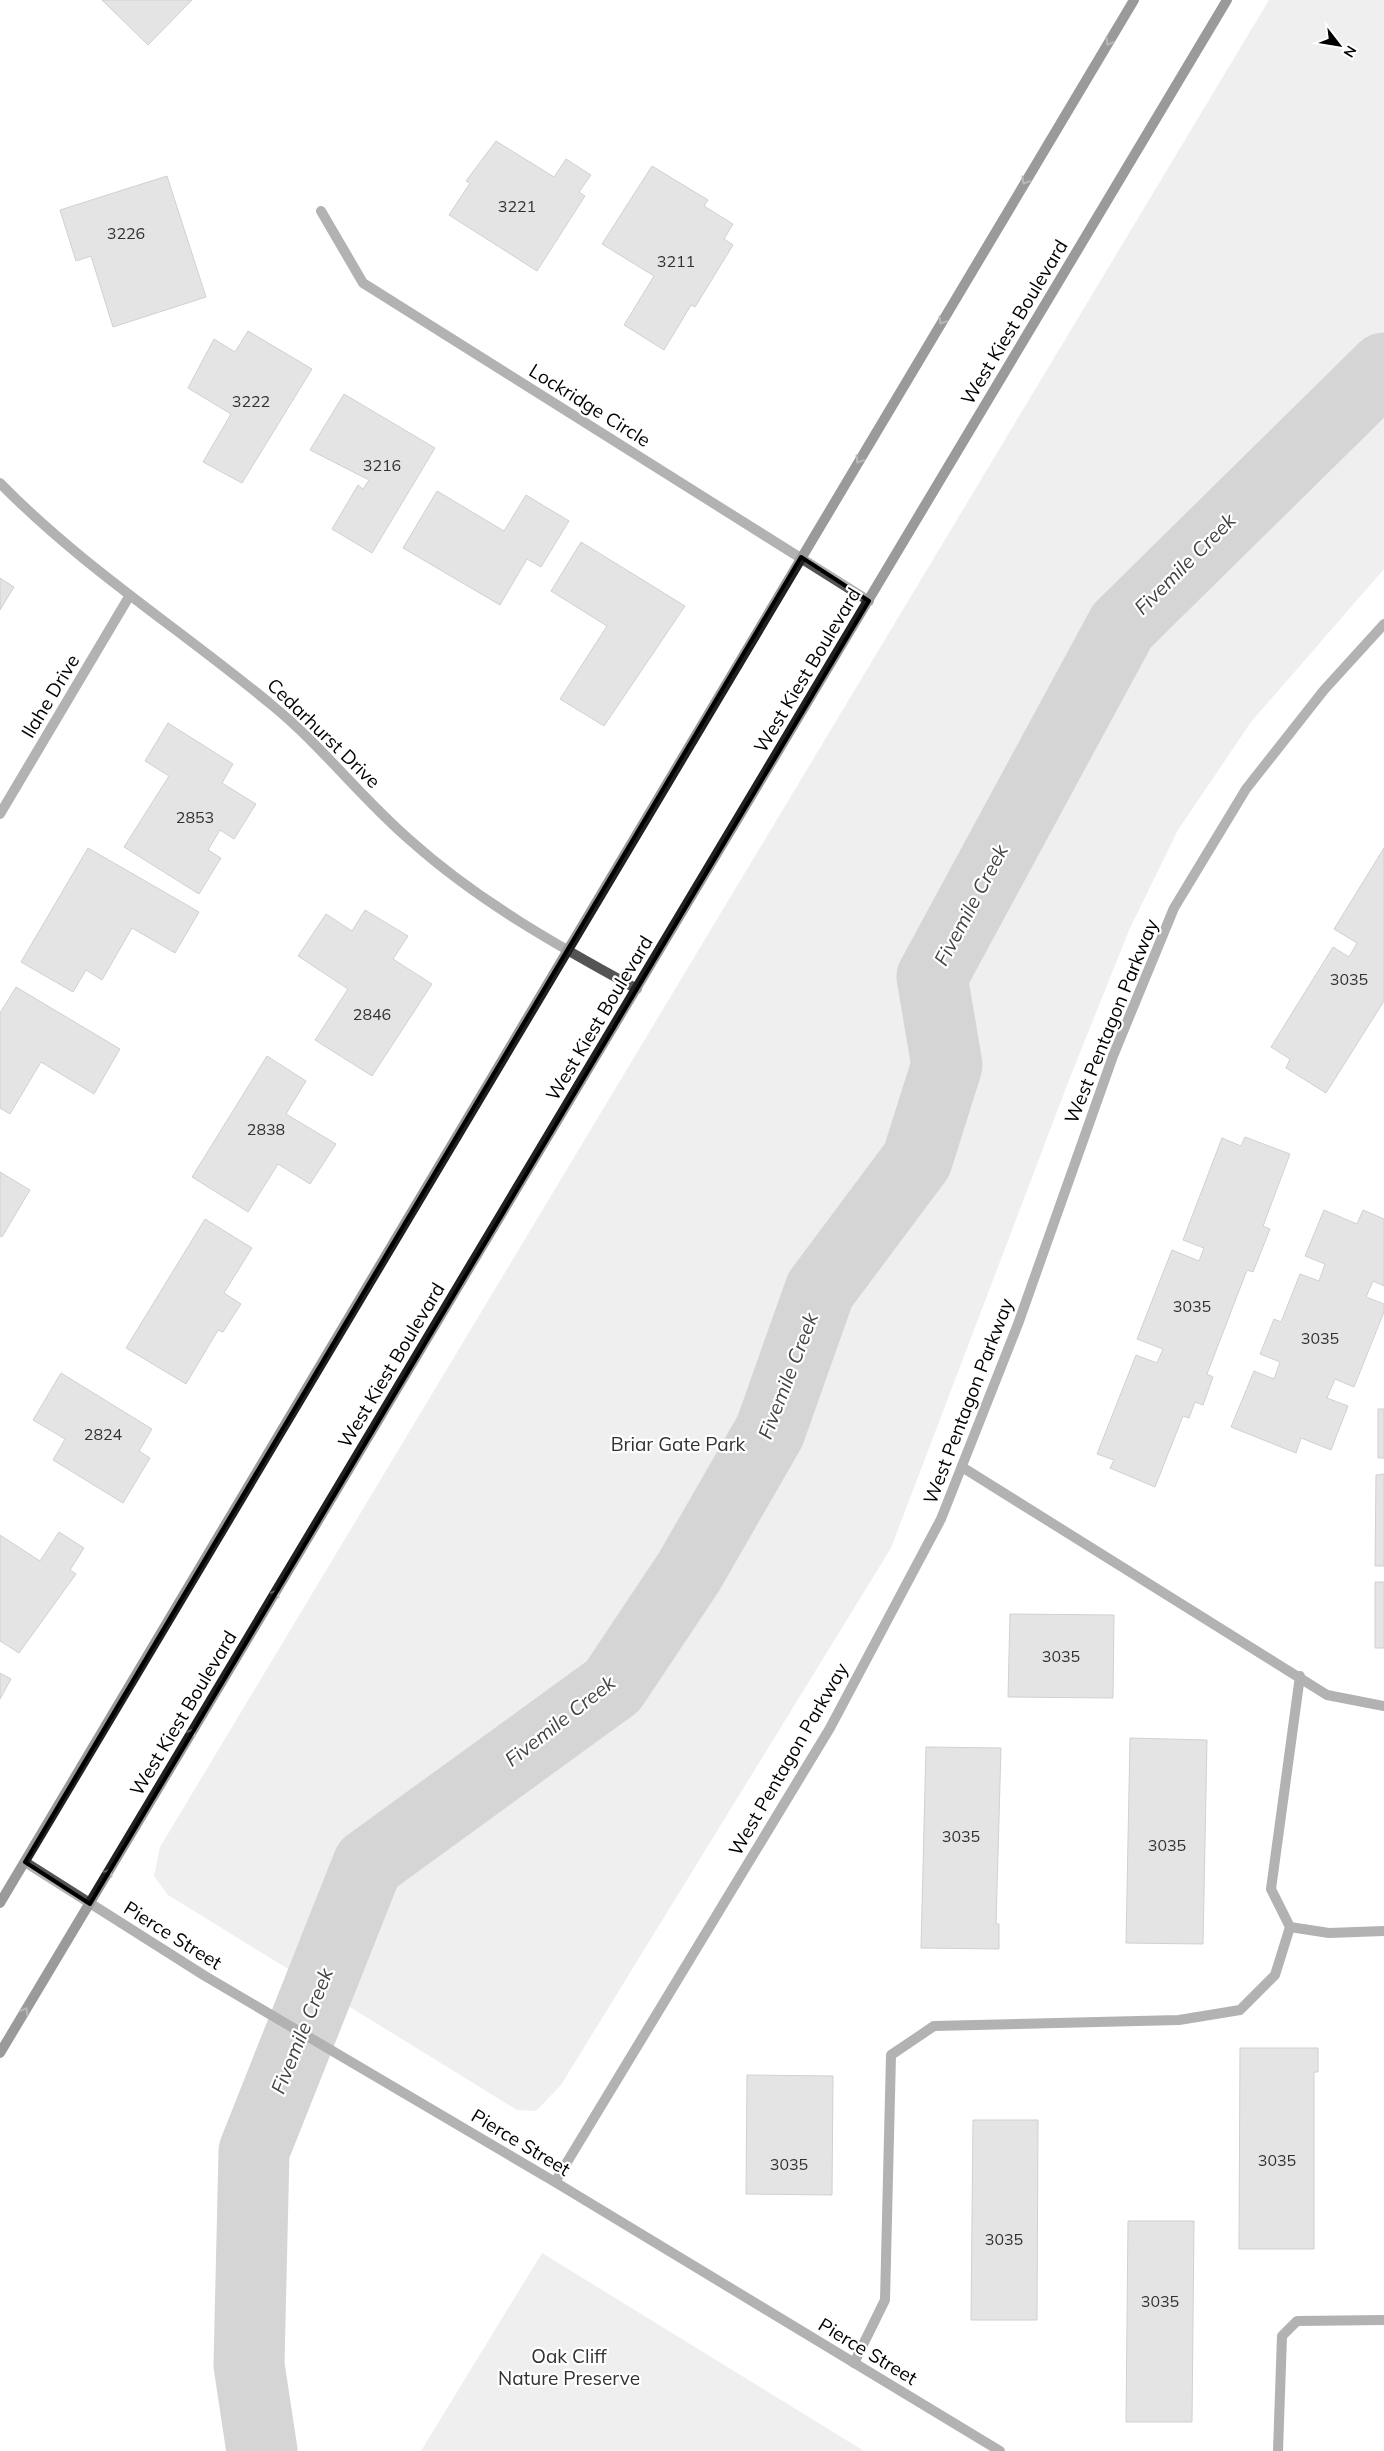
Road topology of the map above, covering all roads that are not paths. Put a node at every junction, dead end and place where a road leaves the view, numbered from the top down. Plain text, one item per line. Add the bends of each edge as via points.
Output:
1 (1134, 0) edge
2 (1227, 0) edge
3 (321, 211) dead end
4 (0, 483) edge
5 (801, 557) junction
6 (130, 595) junction
7 (869, 601) junction
8 (1384, 624) edge
9 (0, 814) edge
10 (566, 950) junction
11 (637, 990) junction
12 (962, 1467) junction
13 (1300, 1676) junction
14 (1384, 1706) edge
15 (25, 1862) junction
16 (0, 1903) edge
17 (90, 1904) junction
18 (1290, 1927) junction
19 (1384, 1931) edge
20 (0, 2053) edge
21 (555, 2182) junction
22 (1384, 2320) edge
23 (854, 2363) junction
24 (1000, 2451) edge
25 (1278, 2451) edge

1 -> 5 main road
2 - 7 main road, West Kiest Boulevard
3 - 5 street, Lockridge Circle via 363,283
4 - 6 street, Cedarhurst Drive via 27,511
5 - 7 street, Lockridge Circle
5 - 10 main road
6 - 9 street, Ilahe Drive
6 - 10 street, Cedarhurst Drive via 287,717 410,841 478,894
7 - 11 main road, West Kiest Boulevard
8 - 12 street, West Pentagon Parkway via 1324,690 1246,789 1174,908 1113,1056 1018,1324
10 - 11 street, Cedarhurst Drive
10 - 15 main road
17 -> 11 main road, West Kiest Boulevard
12 - 13 street
12 - 21 street, West Pentagon Parkway via 941,1519 830,1728
13 - 14 street via 1326,1695
13 - 18 street via 1271,1889
15 - 16 main road
15 - 17 street, Pierce Street
20 -> 17 main road, West Kiest Boulevard
17 - 21 street, Pierce Street via 205,1976
18 - 19 street via 1329,1933
18 - 23 street via 1275,1976 1240,2010 1180,2020 934,2026 891,2055 885,2300
21 - 23 street, Pierce Street
22 - 25 street via 1297,2321 1282,2336
23 - 24 street, Pierce Street

